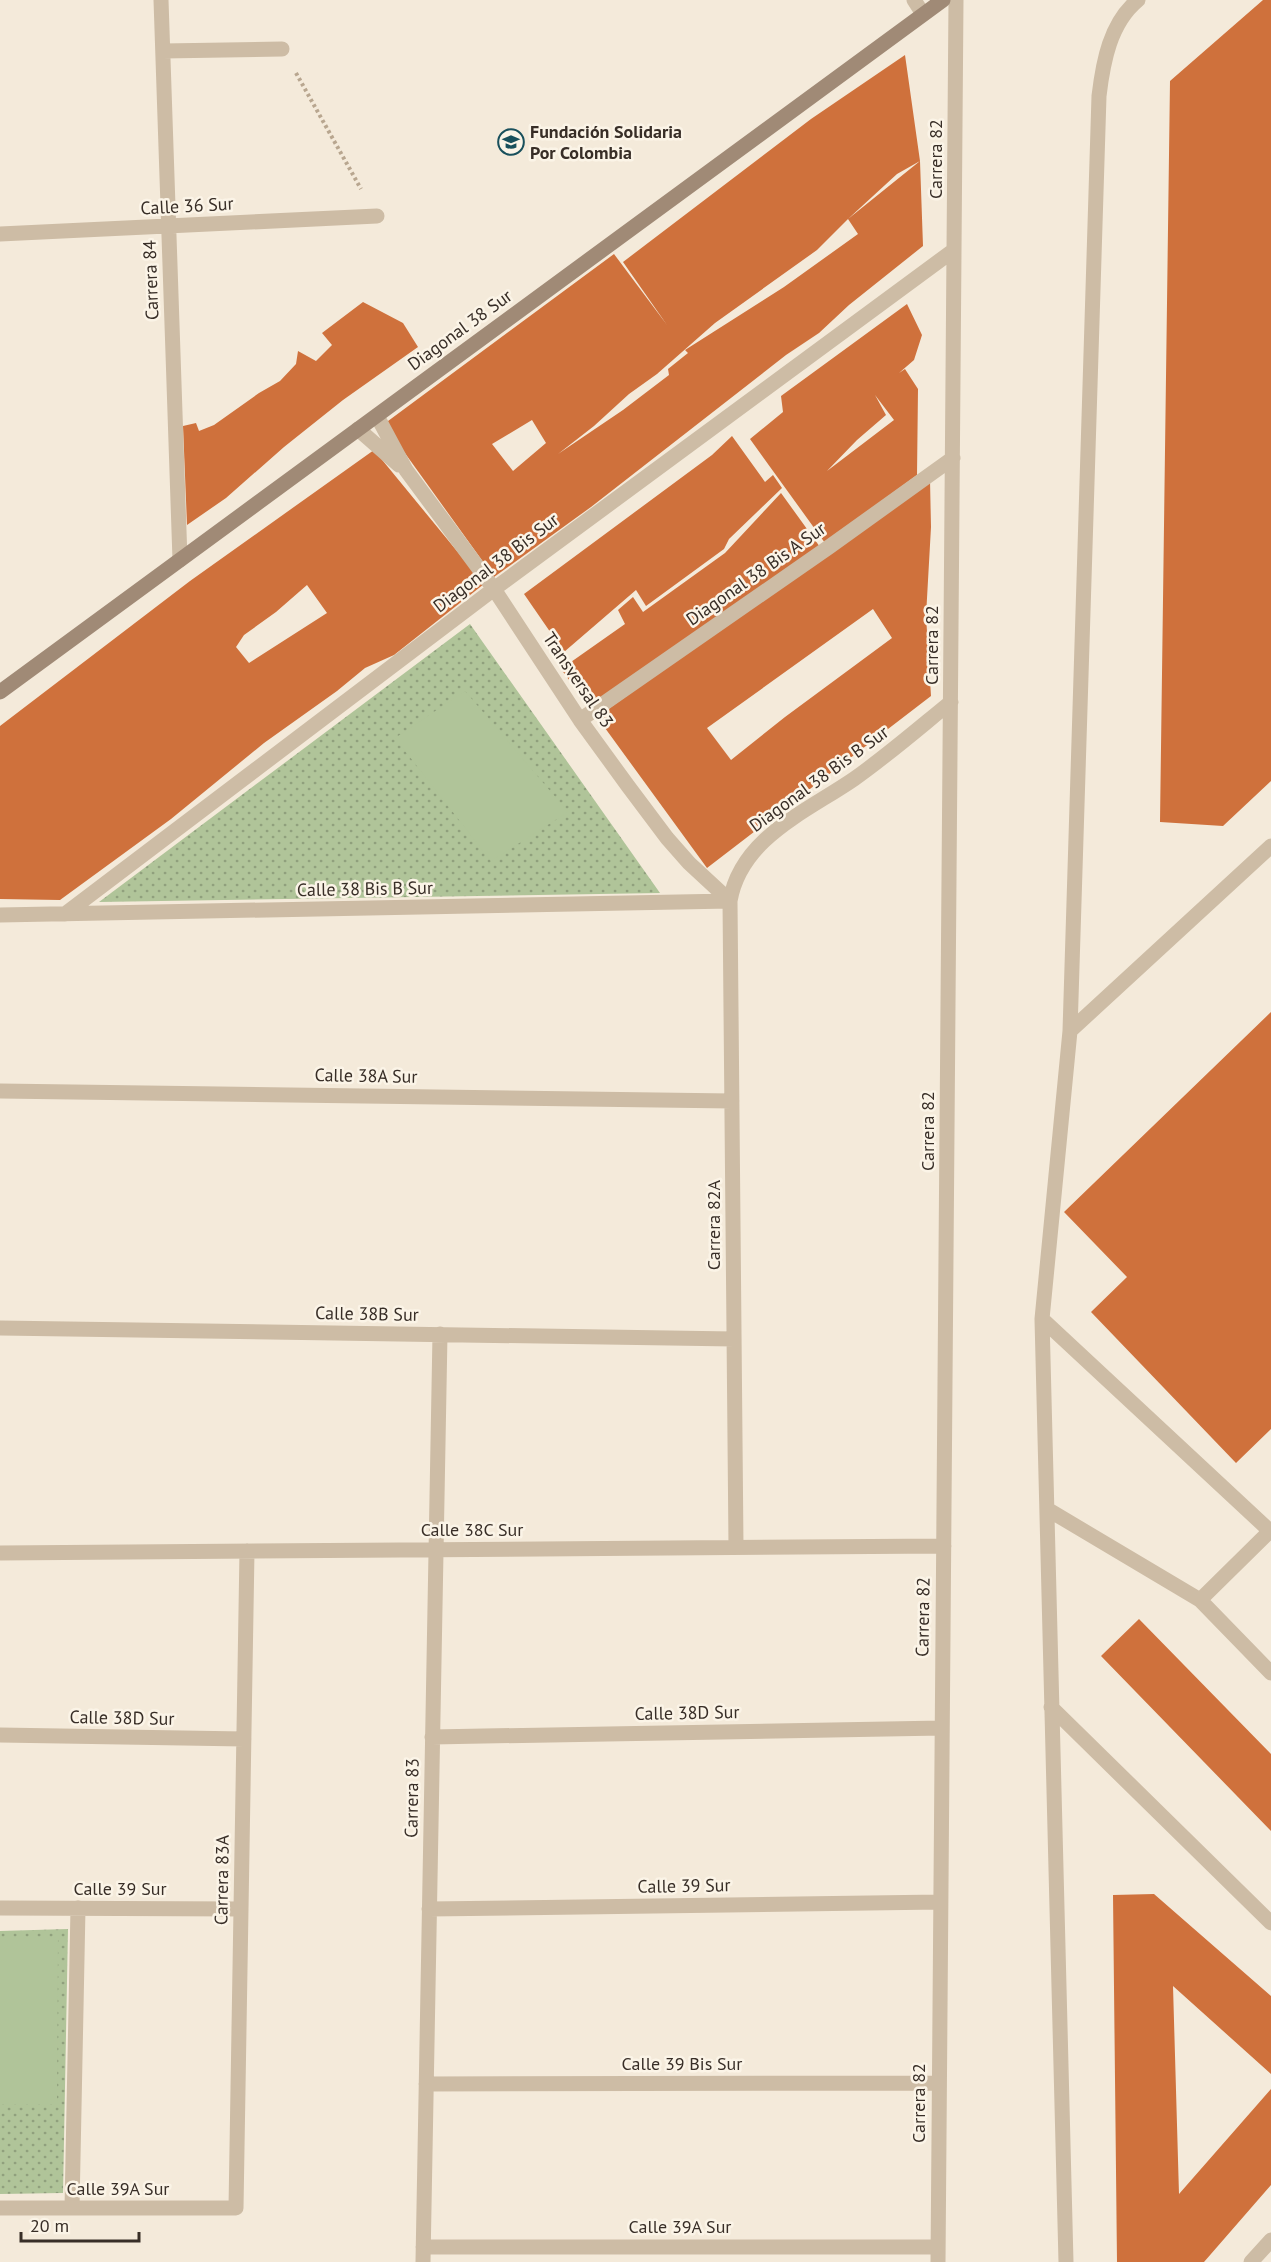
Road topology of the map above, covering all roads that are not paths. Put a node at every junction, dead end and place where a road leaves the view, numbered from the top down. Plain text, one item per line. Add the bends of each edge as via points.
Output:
1 (161, 0) edge
2 (914, 0) edge
3 (943, 0) edge
4 (956, 0) edge
5 (1138, 0) edge
6 (923, 14) junction
7 (282, 49) road end
8 (163, 51) junction
9 (377, 216) road end
10 (169, 226) junction
11 (0, 234) edge
12 (954, 250) junction
13 (377, 416) junction
14 (358, 429) junction
15 (953, 458) junction
16 (406, 470) junction
17 (180, 560) junction
18 (494, 589) junction
19 (0, 692) edge
20 (951, 702) junction
21 (580, 720) junction
22 (1271, 846) edge
23 (730, 902) junction
24 (65, 914) junction
25 (0, 915) edge
26 (1070, 1031) junction
27 (0, 1091) edge
28 (732, 1101) junction
29 (1042, 1319) junction
30 (0, 1329) edge
31 (440, 1334) junction
32 (734, 1339) junction
33 (1047, 1509) junction
34 (1270, 1531) edge
35 (944, 1546) junction
36 (736, 1547) junction
37 (436, 1550) junction
38 (247, 1551) junction
39 (0, 1553) edge
40 (1200, 1600) junction
41 (1271, 1673) edge
42 (1051, 1707) junction
43 (942, 1728) junction
44 (0, 1735) edge
45 (432, 1737) junction
46 (244, 1740) junction
47 (940, 1902) junction
48 (0, 1908) edge
49 (78, 1908) junction
50 (241, 1909) junction
51 (429, 1909) junction
52 (1271, 1923) edge
53 (939, 2083) junction
54 (426, 2084) junction
55 (0, 2208) edge
56 (72, 2208) junction
57 (236, 2208) joint
58 (1271, 2240) edge
59 (938, 2254) edge
60 (423, 2255) edge
61 (1066, 2262) edge
62 (1251, 2262) edge

1 - 8 street, Carrera 84
2 - 6 street
3 - 6 street, Diagonal 38 Sur
4 - 12 street, Carrera 82
5 - 26 street via 1126,10 1104,55 1099,96
6 - 13 street, Diagonal 38 Sur
7 - 8 street
8 - 10 street, Carrera 84
9 - 10 street, Calle 36 Sur
10 - 11 street, Calle 36 Sur
10 - 17 street, Carrera 84
12 - 15 street, Carrera 82
12 - 18 street, Diagonal 38 Bis Sur
13 - 14 street, Diagonal 38 Sur
13 - 16 street, Transversal 83
14 - 16 street, Transversal 83
14 - 17 street, Diagonal 38 Sur
15 - 20 street, Carrera 82
15 - 21 street, Diagonal 38 Bis A Sur
16 - 18 street, Transversal 83
17 - 19 street, Diagonal 38 Sur
18 - 21 street, Transversal 83
18 - 24 street, Diagonal 38 Bis Sur
20 - 23 street, Diagonal 38 Bis B Sur via 853,780 775,831 744,864
20 - 35 street, Carrera 82
21 - 23 street, Transversal 83 via 667,838
22 - 26 street
23 - 24 street, Calle 38 Bis B Sur
23 - 28 street, Carrera 82A
24 - 25 street, Calle 38 Bis B Sur
26 - 29 street
27 - 28 street, Calle 38A Sur
28 - 32 street, Carrera 82A
29 - 33 street
29 - 34 street
30 - 31 street, Calle 38B Sur
31 - 32 street, Calle 38B Sur
31 - 37 street, Carrera 83
32 - 36 street, Carrera 82A
33 - 40 street
33 - 42 street
34 - 40 street
35 - 36 street, Calle 38C Sur
35 - 43 street, Carrera 82
36 - 37 street, Calle 38C Sur
37 - 38 street, Calle 38C Sur
37 - 45 street, Carrera 83
38 - 39 street, Calle 38C Sur
38 - 46 street, Carrera 83A
40 - 41 street
42 - 52 street
42 - 61 street
43 - 45 street, Calle 38D Sur
43 - 47 street, Carrera 82
44 - 46 street, Calle 38D Sur
45 - 51 street, Carrera 83
46 - 50 street, Carrera 83A
47 - 51 street, Calle 39 Sur
47 - 53 street, Carrera 82
48 - 49 street, Calle 39 Sur
49 - 50 street, Calle 39 Sur
49 - 56 street
50 - 57 street, Carrera 83A
51 - 54 street, Carrera 83
53 - 54 street, Calle 39 Bis Sur
53 - 59 street, Carrera 82
54 - 60 street, Carrera 83
55 - 56 street, Calle 39A Sur
56 - 57 street, Calle 39A Sur
58 - 62 street
59 - 60 street, Calle 39A Sur

